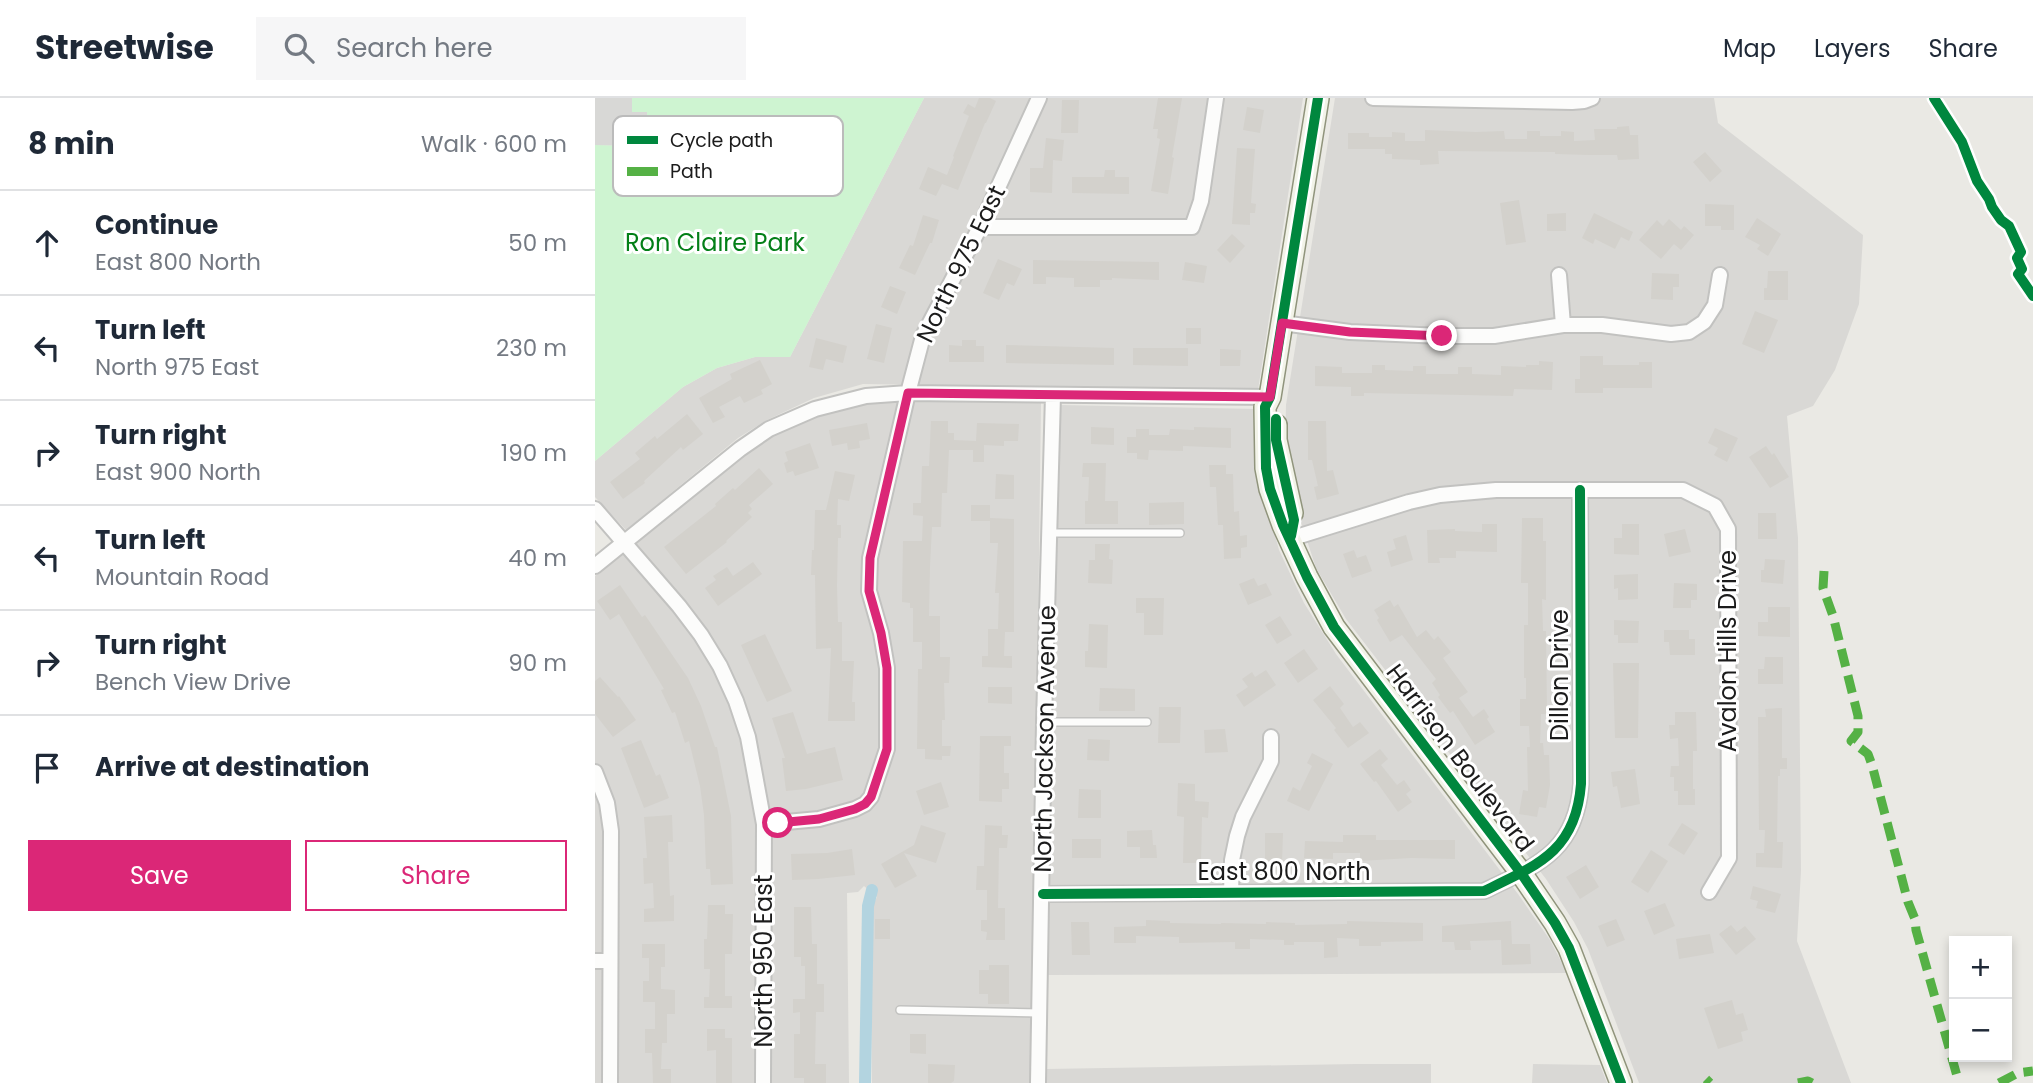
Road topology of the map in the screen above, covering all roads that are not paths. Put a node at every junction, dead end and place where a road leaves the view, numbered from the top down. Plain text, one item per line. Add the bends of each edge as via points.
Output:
1 (1039, 98) edge
2 (1216, 98) edge
3 (1318, 98) edge
4 (1373, 98) edge
5 (1593, 98) edge
6 (981, 227) junction
7 (1559, 275) dead end
8 (1720, 275) dead end
9 (1282, 323) junction
10 (1563, 325) junction
11 (908, 393) junction
12 (1053, 395) junction
13 (1270, 397) junction
14 (1580, 490) junction
15 (595, 509) edge
16 (1049, 533) junction
17 (1180, 533) dead end
18 (1290, 539) junction
19 (624, 543) junction
20 (595, 566) edge
21 (1044, 722) junction
22 (1147, 722) dead end
23 (1271, 737) dead end
24 (595, 772) edge
25 (764, 824) junction
26 (1521, 873) junction
27 (1709, 892) dead end
28 (1231, 893) junction
29 (1043, 894) junction
30 (595, 961) edge
31 (610, 961) junction
32 (899, 1010) dead end
33 (1039, 1013) junction
34 (610, 1083) edge
35 (763, 1083) edge
36 (1038, 1083) edge
37 (1621, 1083) edge

1 - 6 street, North 975 East
2 - 6 street via 1201,201 1192,227
3 - 9 street
4 - 5 street via 1572,102
6 - 11 street, North 975 East via 923,336
7 - 10 street
8 - 10 street via 1715,305 1704,322 1689,332
9 - 10 street via 1442,336 1494,336
9 - 13 street
11 - 12 street
11 - 19 street via 866,396 815,409 769,429
11 - 25 street, North 975 East via 870,558 869,591 887,668 887,749 871,797 855,809 819,819
12 - 13 street
12 - 16 street, North Jackson Avenue
13 - 18 street via 1294,520
14 - 18 street, Avalon Hills Drive via 1440,495
14 - 26 street, Dillon Drive via 1580,803 1568,834 1553,851
14 - 27 street, Avalon Hills Drive via 1683,491 1715,506 1728,529 1730,858
15 - 19 street, North 950 East
16 - 17 lane
16 - 21 street, North Jackson Avenue
18 - 26 street, Harrison Boulevard via 1334,627
19 - 20 street
19 - 25 street, North 950 East via 679,606 720,666 748,737
21 - 22 lane
21 - 29 street, North Jackson Avenue
23 - 28 street via 1271,761 1237,836
24 - 31 street via 611,831
25 - 35 street, North 950 East
26 - 28 street, East 800 North via 1484,891
26 - 37 street, Harrison Boulevard via 1569,948
28 - 29 street, East 800 North
29 - 33 street, North Jackson Avenue
30 - 31 street
31 - 34 street
32 - 33 lane
33 - 36 street, North Jackson Avenue

